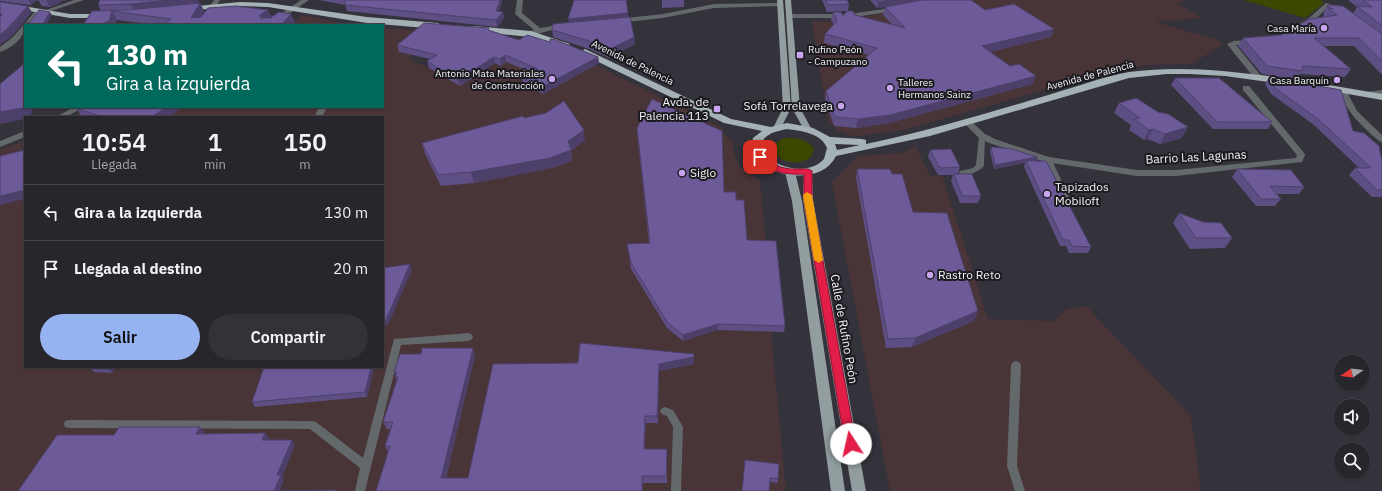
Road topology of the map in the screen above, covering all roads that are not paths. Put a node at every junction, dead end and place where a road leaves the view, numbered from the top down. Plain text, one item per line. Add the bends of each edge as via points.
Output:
1 (81, 0) edge
2 (306, 0) edge
3 (520, 0) edge
4 (788, 0) edge
5 (780, 2) edge
6 (215, 3) edge
7 (0, 4) edge
8 (1333, 5) edge
9 (39, 8) junction
10 (294, 8) junction
11 (904, 8) edge
12 (175, 10) edge
13 (116, 16) edge
14 (789, 16) junction
15 (607, 22) edge
16 (365, 23) edge
17 (27, 24) edge
18 (201, 24) edge
19 (270, 24) edge
20 (576, 25) edge
21 (450, 27) edge
22 (466, 28) edge
23 (24, 29) edge
24 (1292, 30) edge
25 (535, 32) junction
26 (1259, 42) edge
27 (0, 50) edge
28 (1258, 77) junction
29 (1295, 83) edge
30 (1310, 85) edge
31 (1246, 88) dead end
32 (1342, 90) junction
33 (1382, 92) edge
34 (1369, 94) junction
35 (1382, 96) edge
36 (78, 108) edge
37 (62, 116) edge
38 (728, 121) junction
39 (968, 123) junction
40 (807, 128) junction
41 (773, 129) junction
42 (24, 134) edge
43 (982, 136) junction
44 (1382, 139) edge
45 (827, 140) junction
46 (756, 142) junction
47 (879, 143) junction
48 (0, 144) edge
49 (832, 154) junction
50 (1048, 160) junction
51 (808, 171) junction
52 (790, 172) junction
53 (964, 173) edge
54 (1069, 206) edge
55 (469, 337) dead end
56 (1016, 365) dead end
57 (665, 411) dead end
58 (69, 424) dead end
59 (366, 466) junction
60 (360, 491) edge
61 (676, 491) edge
62 (838, 491) edge
63 (859, 491) edge
64 (1020, 491) edge

1 - 9 street
2 - 10 street
3 - 25 street via 518,14
4 - 14 main road
5 - 15 street via 714,6 664,16
5 - 41 main road via 787,108
6 - 10 highway
6 - 12 highway
6 - 18 street
7 - 9 highway
8 - 24 street via 1326,5 1310,20
9 - 13 highway via 80,16
9 - 17 street
10 - 16 highway
10 - 19 street
11 - 14 street via 849,16
14 - 40 main road via 796,108
16 - 21 highway
20 - 25 street
22 - 25 highway, Avenida de Palencia
23 - 27 street via 16,39
25 - 38 highway, Avenida de Palencia via 576,48
26 - 28 street via 1231,44
28 - 29 highway, Avenida de Palencia
28 - 39 highway, Avenida de Palencia via 1189,71 1134,74
30 - 32 highway
31 - 50 street, Barrio Las Lagunas via 1301,155 1299,160 1154,173
32 - 34 highway
32 - 44 street via 1354,115
33 - 34 street
34 - 35 highway
36 - 37 street
38 - 41 highway, Avenida de Palencia
38 - 46 highway, Avenida de Palencia
39 - 43 street, Barrio Las Lagunas
39 - 47 highway, Avenida de Palencia
40 - 41 highway via 797,126
40 - 45 highway
41 - 46 highway
42 - 48 street
43 - 50 street, Barrio Las Lagunas
43 - 53 lane via 980,166
45 - 47 highway, Avenida de Palencia
45 - 49 highway
46 - 52 highway via 756,150 767,164
47 - 49 highway, Avenida de Palencia
49 - 51 highway via 825,165
50 - 54 lane
51 - 52 highway
51 - 63 main road, Calle de Rufino Peón via 808,200
52 - 62 main road via 797,201
55 - 59 lane via 397,342
56 - 64 lane via 1012,466
57 - 61 lane via 670,413 678,427
58 - 59 lane via 312,425
59 - 60 lane

